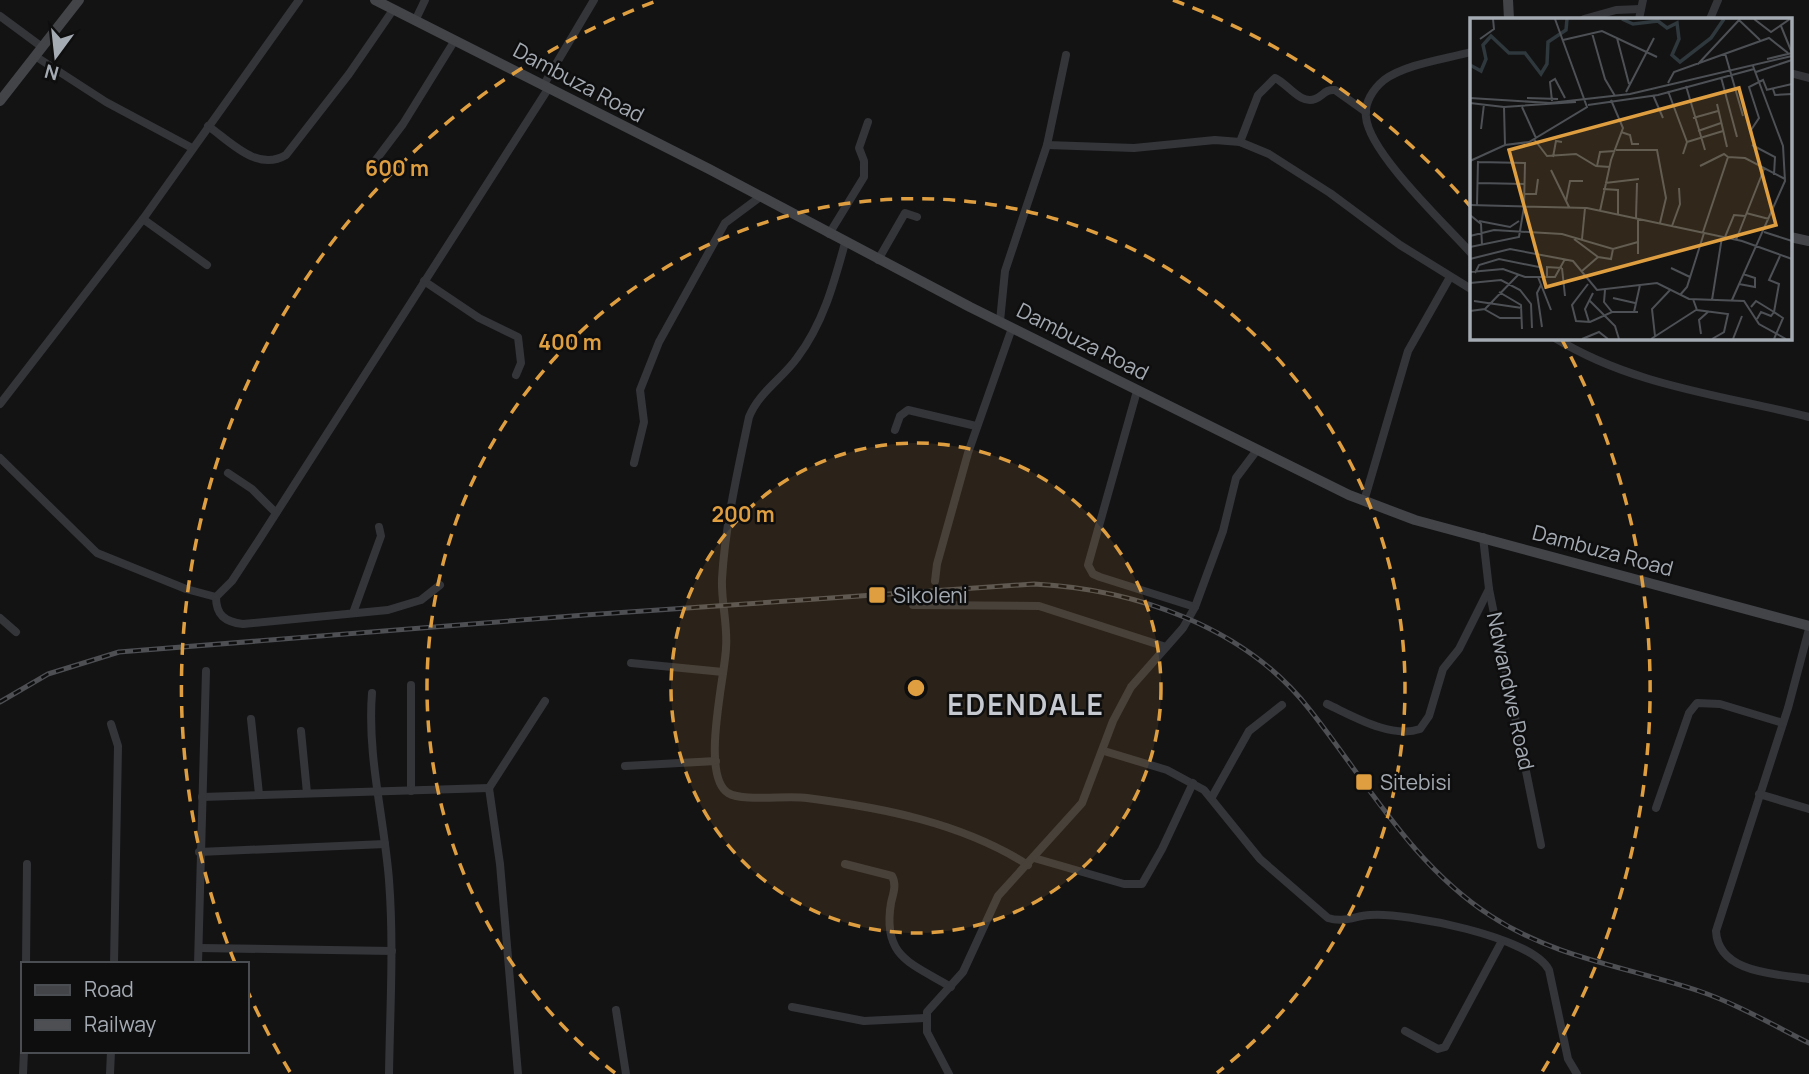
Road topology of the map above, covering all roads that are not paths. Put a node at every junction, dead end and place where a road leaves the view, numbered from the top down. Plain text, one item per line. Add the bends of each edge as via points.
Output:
1 (79, 0) edge
2 (299, 0) edge
3 (375, 0) edge
4 (425, 0) edge
5 (594, 0) edge
6 (1508, 0) edge
7 (1718, 0) edge
8 (1642, 4) edge
9 (393, 10) junction
10 (0, 16) edge
11 (1509, 18) edge
12 (1588, 18) edge
13 (1710, 18) edge
14 (415, 21) junction
15 (454, 40) junction
16 (39, 51) junction
17 (1470, 52) edge
18 (1066, 55) dead end
19 (1792, 74) edge
20 (1809, 78) edge
21 (545, 88) junction
22 (0, 101) edge
23 (1366, 112) junction
24 (868, 122) dead end
25 (208, 126) junction
26 (1240, 142) junction
27 (1047, 145) junction
28 (192, 148) junction
29 (369, 169) dead end
30 (760, 197) junction
31 (917, 217) dead end
32 (143, 219) junction
33 (829, 234) junction
34 (845, 243) junction
35 (1470, 252) edge
36 (878, 260) junction
37 (207, 265) dead end
38 (1450, 276) junction
39 (424, 281) junction
40 (1470, 288) edge
41 (1000, 321) junction
42 (1012, 328) junction
43 (1558, 340) edge
44 (516, 375) dead end
45 (1137, 391) junction
46 (0, 404) edge
47 (1809, 417) edge
48 (976, 426) junction
49 (895, 430) dead end
50 (1258, 450) junction
51 (0, 458) edge
52 (634, 463) dead end
53 (228, 473) dead end
54 (1364, 501) junction
55 (276, 513) junction
56 (379, 527) dead end
57 (1483, 537) junction
58 (935, 581) dead end
59 (440, 585) dead end
60 (1489, 589) junction
61 (216, 597) junction
62 (913, 605) dead end
63 (1195, 607) junction
64 (353, 613) junction
65 (0, 618) edge
66 (1809, 628) edge
67 (16, 632) dead end
68 (1166, 647) junction
69 (631, 663) dead end
70 (206, 671) dead end
71 (723, 672) junction
72 (411, 685) dead end
73 (372, 693) dead end
74 (545, 701) dead end
75 (1328, 704) dead end
76 (1282, 705) dead end
77 (251, 719) dead end
78 (1783, 723) junction
79 (111, 724) dead end
80 (301, 731) dead end
81 (1104, 751) junction
82 (716, 761) junction
83 (625, 766) dead end
84 (1193, 783) junction
85 (489, 788) junction
86 (411, 791) junction
87 (376, 792) junction
88 (307, 793) junction
89 (259, 794) junction
90 (1759, 794) junction
91 (202, 797) junction
92 (1212, 797) junction
93 (1656, 808) dead end
94 (1809, 809) edge
95 (385, 844) junction
96 (1541, 845) dead end
97 (199, 852) junction
98 (1031, 861) junction
99 (27, 864) dead end
100 (845, 864) dead end
101 (1502, 941) junction
102 (200, 948) junction
103 (392, 951) junction
104 (26, 962) edge
105 (114, 962) edge
106 (198, 962) edge
107 (1809, 979) edge
108 (951, 987) junction
109 (792, 1007) dead end
110 (615, 1010) dead end
111 (925, 1018) junction
112 (1405, 1031) dead end
113 (24, 1053) edge
114 (111, 1053) edge
115 (23, 1074) edge
116 (110, 1074) edge
117 (388, 1074) edge
118 (519, 1074) edge
119 (626, 1074) edge
120 (949, 1074) edge
121 (1577, 1074) edge

1 - 16 street
2 - 25 street
3 - 9 street, Dambuza Road
4 - 14 street
5 - 21 street
6 - 11 street
7 - 13 street
8 - 12 street
9 - 14 street, Dambuza Road
9 - 25 street via 286,155 272,162 257,160
10 - 16 street
14 - 15 street, Dambuza Road
15 - 21 street, Dambuza Road
15 - 29 street via 403,124
16 - 22 street
16 - 28 street via 106,102
17 - 23 street via 1386,79 1371,93
18 - 27 street
19 - 20 street
21 - 30 street, Dambuza Road
21 - 39 street
23 - 26 street via 1335,90 1306,99 1276,78 1258,95
23 - 35 street via 1369,130 1383,154
24 - 33 street via 859,148 864,177
25 - 28 street
26 - 27 street via 1214,139 1134,148
26 - 38 street via 1269,154 1331,193
27 - 41 street via 1005,271
28 - 32 street
30 - 33 street, Dambuza Road
30 - 52 street via 725,223 668,323 642,385 644,422
31 - 36 street via 905,213
32 - 37 street
32 - 46 street
33 - 34 street, Dambuza Road
34 - 36 street, Dambuza Road
34 - 71 street via 834,285 812,336 749,417 722,574 727,629
36 - 41 street, Dambuza Road
38 - 40 street
38 - 54 street via 1408,351
39 - 44 street via 478,318 518,337 521,363
39 - 55 street
41 - 42 street, Dambuza Road
42 - 45 street, Dambuza Road
42 - 48 street
43 - 47 street via 1580,355 1669,387
45 - 50 street, Dambuza Road
45 - 63 street via 1088,565 1100,578
48 - 49 street via 908,410
48 - 58 street
50 - 54 street, Dambuza Road
50 - 63 street via 1236,478 1223,531
51 - 61 street via 97,553
53 - 55 street
54 - 57 street, Dambuza Road
55 - 61 street via 232,582
56 - 64 street via 381,536
57 - 60 street, Ndwandwe Road
57 - 66 street, Dambuza Road
59 - 64 street via 407,606
60 - 75 street via 1459,649 1443,669 1429,716 1420,729 1374,725
60 - 96 street, Ndwandwe Road
61 - 64 street via 222,617 243,624
62 - 68 street via 1039,606
63 - 68 street
65 - 67 street
66 - 78 street
68 - 81 street via 1130,687
69 - 71 street
70 - 91 street
71 - 82 street
72 - 86 street
73 - 87 street via 369,731
74 - 85 street
76 - 92 street via 1249,731
77 - 89 street
78 - 90 street
78 - 93 street via 1710,701 1697,703 1689,713
79 - 105 street via 118,746
80 - 88 street
81 - 84 street via 1167,769
81 - 98 street via 1082,803
82 - 83 street
82 - 98 street via 720,785 731,794 804,797 900,814 972,834
84 - 92 street
84 - 98 street via 1142,884 1124,884
85 - 86 street
85 - 118 street
86 - 87 street
87 - 88 street
87 - 95 street
88 - 89 street
89 - 91 street
90 - 94 street
90 - 107 street via 1718,919 1716,939 1723,953 1741,965
91 - 97 street
92 - 101 street via 1260,859 1328,918 1339,921 1370,915 1435,921
95 - 97 street
95 - 103 street
97 - 102 street
98 - 108 street via 999,896 971,957
99 - 104 street
100 - 108 street via 892,876 889,921 894,947 902,959
101 - 112 street via 1445,1047 1438,1049
101 - 121 street via 1546,964 1568,1059
102 - 103 street
102 - 106 street
103 - 117 street
108 - 111 street
109 - 111 street via 864,1021
110 - 119 street
111 - 120 street via 927,1032
113 - 115 street
114 - 116 street

